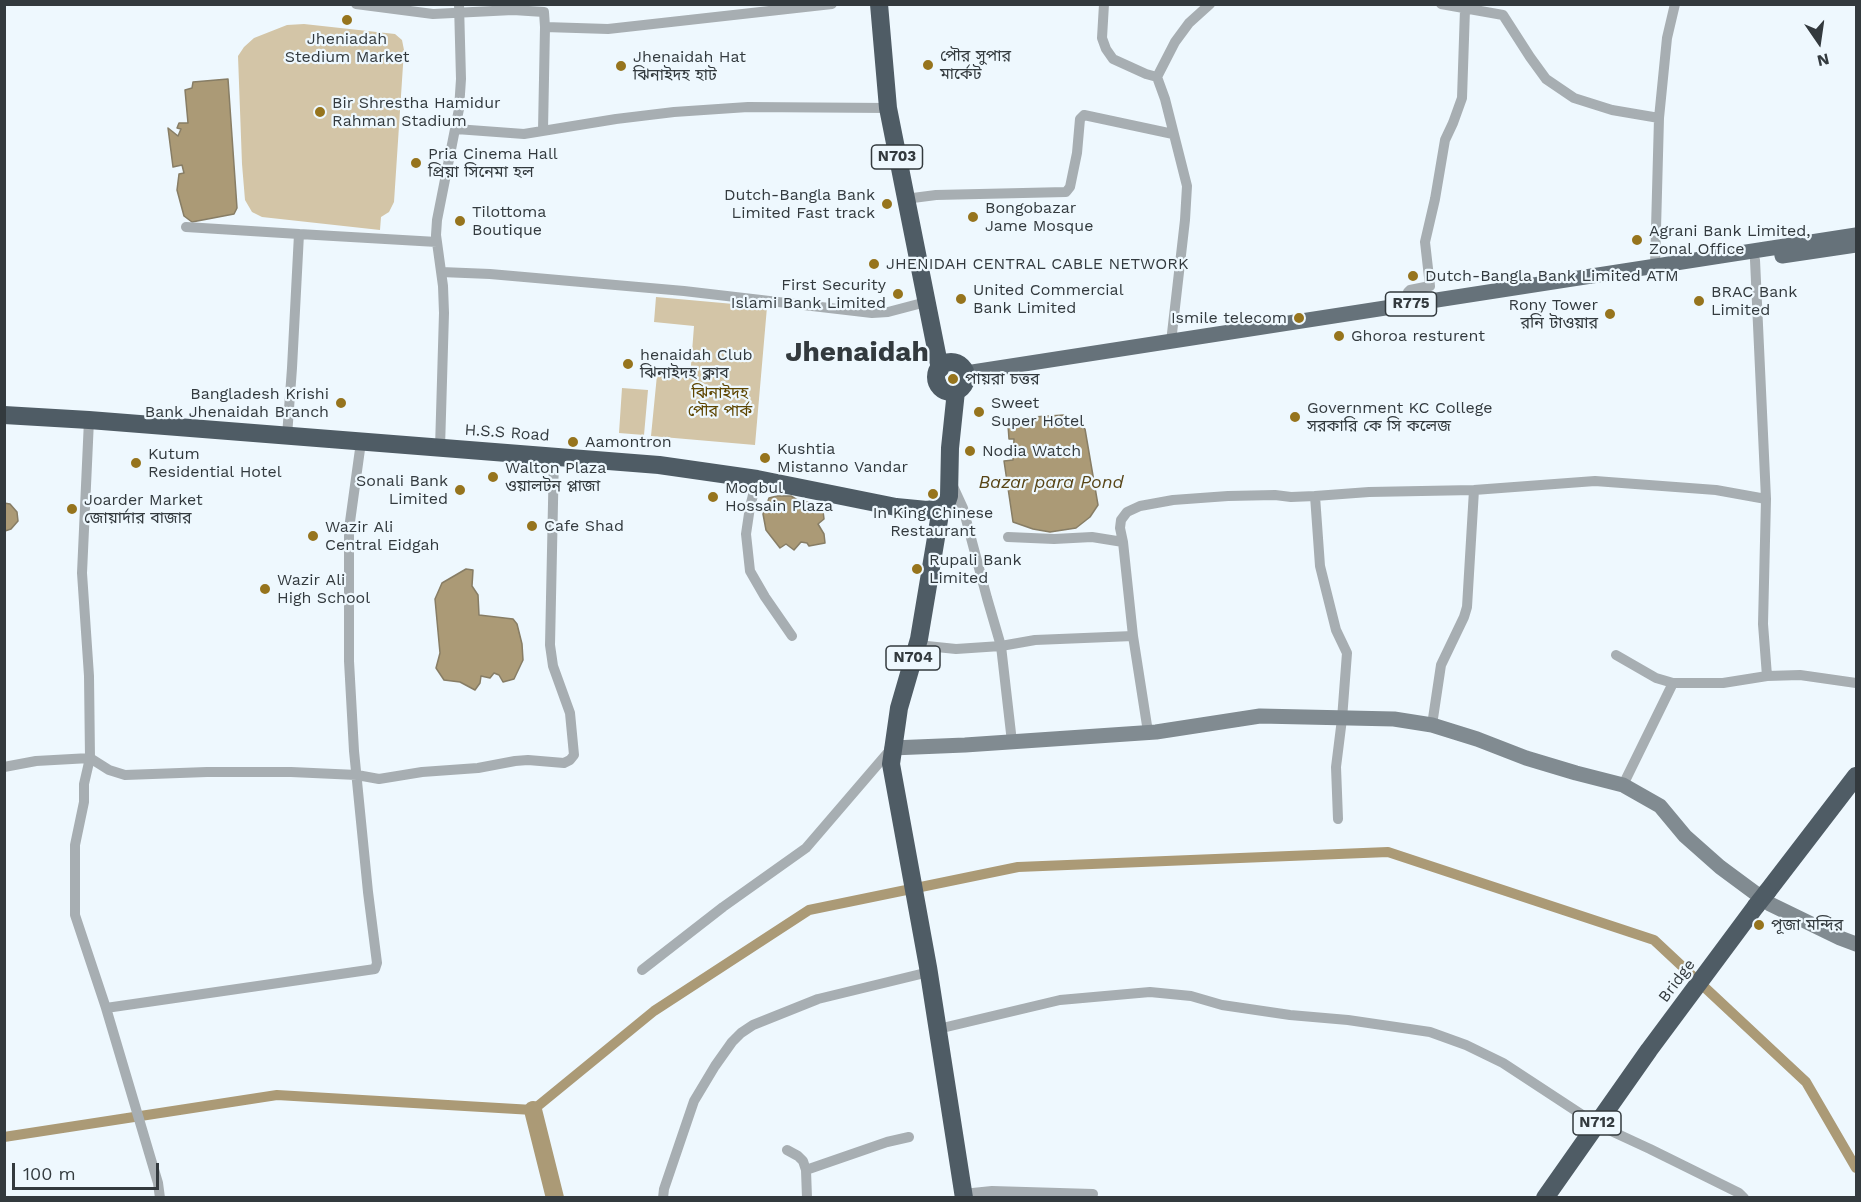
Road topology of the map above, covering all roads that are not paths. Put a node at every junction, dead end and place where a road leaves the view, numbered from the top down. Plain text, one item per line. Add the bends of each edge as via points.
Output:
1 (356, 4) edge
2 (832, 4) edge
3 (879, 4) edge
4 (1104, 4) edge
5 (1210, 4) edge
6 (1441, 4) edge
7 (1675, 4) edge
8 (459, 8) edge
9 (544, 8) edge
10 (1465, 9) junction
11 (1502, 10) edge
12 (545, 27) junction
13 (1156, 77) junction
14 (888, 108) junction
15 (1659, 118) junction
16 (456, 129) junction
17 (543, 130) junction
18 (1173, 134) junction
19 (905, 199) junction
20 (186, 227) dead end
21 (299, 234) junction
22 (1857, 234) edge
23 (437, 242) junction
24 (1857, 246) edge
25 (1755, 260) junction
26 (1656, 266) junction
27 (441, 272) junction
28 (1409, 304) junction
29 (927, 305) junction
30 (1171, 342) junction
31 (954, 377) junction
32 (4, 415) edge
33 (89, 420) junction
34 (287, 436) junction
35 (361, 442) junction
36 (440, 448) junction
37 (554, 456) junction
38 (950, 478) junction
39 (756, 479) junction
40 (1474, 490) junction
41 (1315, 496) junction
42 (1766, 499) junction
43 (941, 508) junction
44 (1008, 537) dead end
45 (1123, 542) junction
46 (792, 636) dead end
47 (1133, 636) junction
48 (917, 645) junction
49 (1001, 646) junction
50 (1616, 655) dead end
51 (1767, 676) junction
52 (1673, 682) junction
53 (1857, 683) edge
54 (1342, 719) junction
55 (1432, 725) junction
56 (1148, 732) junction
57 (1012, 742) junction
58 (892, 748) junction
59 (90, 758) junction
60 (4, 767) edge
61 (357, 775) junction
62 (1857, 776) edge
63 (1623, 785) junction
64 (1338, 819) dead end
65 (1857, 944) edge
66 (642, 970) dead end
67 (928, 970) junction
68 (106, 1008) junction
69 (938, 1029) junction
70 (1596, 1124) junction
71 (909, 1137) dead end
72 (787, 1150) dead end
73 (806, 1170) junction
74 (1093, 1194) dead end
75 (964, 1196) edge
76 (160, 1197) edge
77 (663, 1197) edge
78 (807, 1197) edge
79 (1545, 1197) edge
80 (1744, 1197) edge

1 - 8 street via 433,14
2 - 12 street via 608,29
3 - 14 highway, N703
4 - 13 street via 1102,38 1113,59
5 - 13 street via 1189,23
6 - 10 street
7 - 15 street via 1667,38
8 - 9 street
8 - 16 street via 461,79
9 - 12 street
10 - 11 street
10 - 28 street via 1462,98 1445,140 1425,242 1430,285 1410,290
11 - 15 street via 1546,79 1574,98
12 - 17 street
13 - 18 street
14 - 17 street via 748,107 637,116
14 - 19 highway, N703
15 - 26 street
16 - 17 street via 518,134
16 - 23 street via 440,201
18 - 19 street via 1084,115 1066,192
18 - 30 street via 1187,186
19 - 29 highway, N703
20 - 21 street
21 - 23 street
21 - 34 street
22 - 26 main road, R775
23 - 27 street
24 - 25 main road, R775
25 - 31 main road, R775
25 - 42 street
26 - 28 main road, R775
27 - 29 street via 684,291 872,313
27 - 36 street via 444,313
28 - 30 main road, R775
29 - 31 highway, N703
30 - 31 main road, R775
31 - 38 highway, N703
32 - 33 highway, H.S.S Road
33 - 34 highway, H.S.S Road
33 - 59 street via 82,573
34 - 35 highway, H.S.S Road
35 - 36 highway, H.S.S Road
35 - 61 street via 349,530 349,661
36 - 37 highway, H.S.S Road
37 - 39 highway, H.S.S Road
37 - 61 street via 550,645 553,666 570,713 574,754 564,763 516,761 379,779
38 - 43 highway, N703 via 949,496
38 - 49 street via 963,508
39 - 43 highway, H.S.S Road via 921,511
39 - 46 street via 746,534 750,571
40 - 41 street
40 - 42 street via 1595,481 1716,490
40 - 55 street via 1467,607 1441,665
41 - 45 street via 1228,496 1140,506 1121,520
41 - 54 street via 1320,566 1336,630 1347,653
42 - 51 street via 1763,624
43 - 48 highway, N704
44 - 45 street via 1092,537
45 - 47 street
47 - 49 street via 1035,640
47 - 56 street
48 - 49 street via 956,649
48 - 58 highway, N704
49 - 57 street
50 - 52 street via 1656,678
51 - 52 street via 1723,683
51 - 53 street via 1800,675
52 - 63 street
54 - 55 street via 1394,719
54 - 56 street via 1260,716
54 - 64 street via 1336,766
55 - 63 street via 1546,764
56 - 57 street
57 - 58 street
58 - 66 street via 806,848
58 - 67 highway, N704 via 891,764
59 - 60 street
59 - 61 street via 125,775
59 - 68 street via 75,845 74,903 77,926
61 - 68 street via 375,969
62 - 70 highway, Bridge / N712
63 - 65 street via 1660,806 1685,836 1770,904
67 - 69 highway, N704
67 - 77 street via 818,999 741,1033 694,1101
68 - 76 street
69 - 70 street via 1060,1000 1150,992 1191,996 1222,1005 1430,1032 1466,1044 1503,1063
69 - 75 highway, N704
70 - 79 highway, N712
70 - 80 street
71 - 73 street
72 - 73 street via 798,1156
73 - 78 street
74 - 75 street via 992,1191

